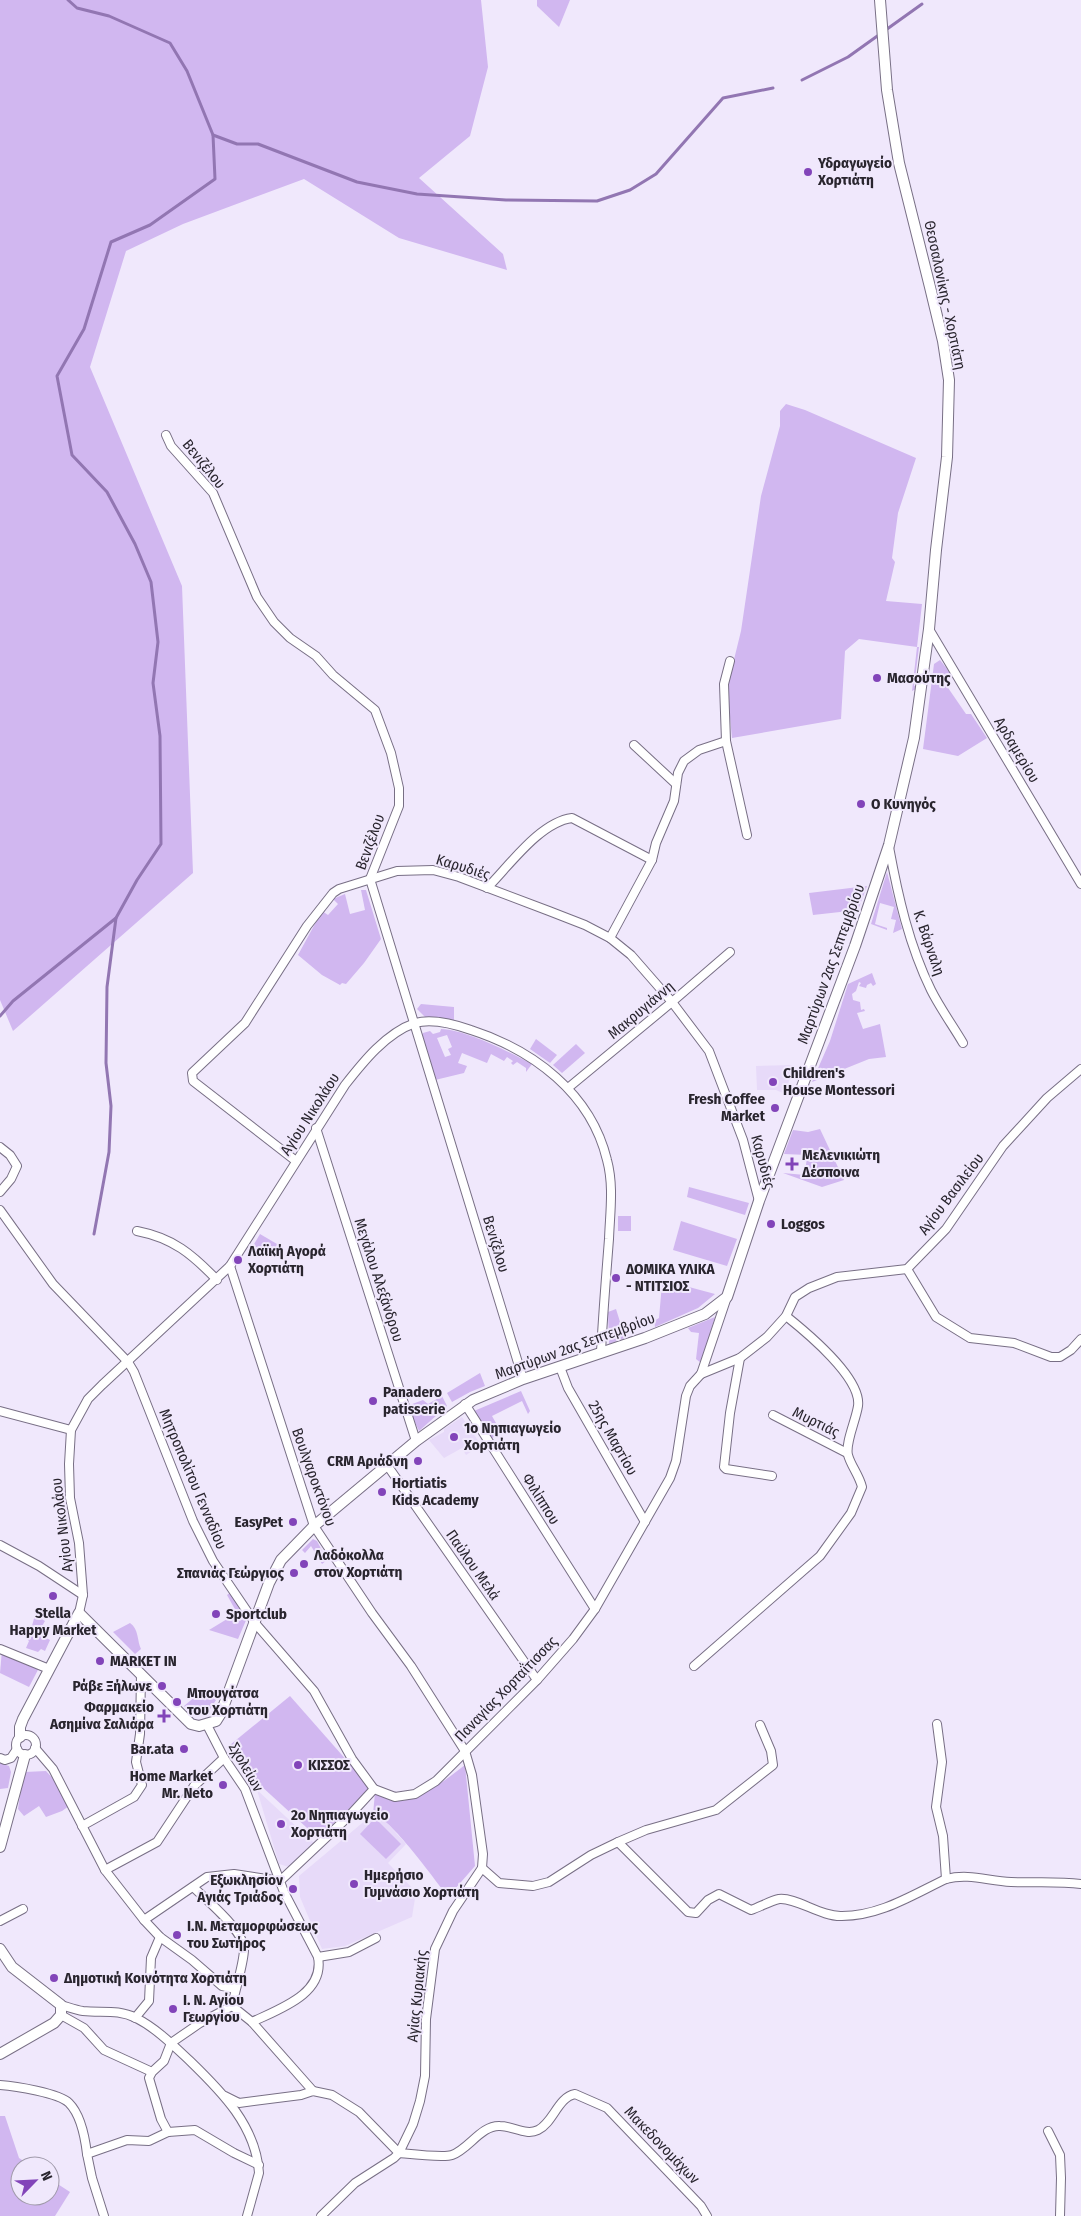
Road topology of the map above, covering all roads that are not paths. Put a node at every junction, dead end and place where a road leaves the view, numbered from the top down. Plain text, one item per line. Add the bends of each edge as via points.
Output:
1 (880, 1) edge
2 (166, 435) dead end
3 (929, 629) junction
4 (730, 662) dead end
5 (726, 741) junction
6 (634, 745) dead end
7 (676, 784) junction
8 (747, 835) dead end
9 (889, 845) junction
10 (652, 860) junction
11 (370, 879) junction
12 (1081, 884) edge
13 (487, 888) junction
14 (610, 938) junction
15 (730, 952) dead end
16 (672, 1002) junction
17 (414, 1024) junction
18 (963, 1043) dead end
19 (1081, 1068) edge
20 (568, 1088) junction
21 (316, 1128) junction
22 (0, 1147) edge
23 (296, 1161) junction
24 (0, 1192) edge
25 (759, 1200) junction
26 (0, 1210) edge
27 (136, 1230) dead end
28 (230, 1266) junction
29 (907, 1269) junction
30 (216, 1280) junction
31 (727, 1297) junction
32 (786, 1316) junction
33 (1081, 1339) edge
34 (600, 1352) junction
35 (740, 1358) junction
36 (128, 1362) junction
37 (560, 1367) junction
38 (701, 1374) junction
39 (523, 1379) junction
40 (465, 1404) junction
41 (0, 1411) edge
42 (773, 1415) dead end
43 (71, 1430) junction
44 (416, 1441) junction
45 (848, 1453) junction
46 (387, 1465) junction
47 (772, 1476) dead end
48 (645, 1522) junction
49 (314, 1526) junction
50 (0, 1545) edge
51 (83, 1595) junction
52 (595, 1609) junction
53 (79, 1613) junction
54 (255, 1623) junction
55 (0, 1649) edge
56 (694, 1666) dead end
57 (49, 1669) junction
58 (141, 1674) junction
59 (537, 1680) junction
60 (937, 1724) dead end
61 (207, 1725) junction
62 (760, 1725) dead end
63 (20, 1737) junction
64 (35, 1748) junction
65 (465, 1751) junction
66 (21, 1752) junction
67 (0, 1758) edge
68 (224, 1758) junction
69 (374, 1789) junction
70 (82, 1826) junction
71 (618, 1842) junction
72 (0, 1847) edge
73 (482, 1868) junction
74 (105, 1870) junction
75 (946, 1879) junction
76 (280, 1881) junction
77 (1081, 1884) edge
78 (193, 1887) junction
79 (23, 1909) dead end
80 (0, 1920) edge
81 (144, 1920) junction
82 (160, 1937) junction
83 (376, 1938) dead end
84 (0, 1949) edge
85 (318, 1956) junction
86 (235, 1989) junction
87 (232, 2006) junction
88 (61, 2010) junction
89 (135, 2018) junction
90 (252, 2022) junction
91 (171, 2043) junction
92 (0, 2054) edge
93 (152, 2072) junction
94 (0, 2085) edge
95 (313, 2091) junction
96 (225, 2096) junction
97 (1048, 2131) dead end
98 (168, 2132) junction
99 (399, 2153) junction
100 (87, 2154) junction
101 (259, 2165) junction
102 (104, 2216) edge
103 (247, 2216) edge
104 (321, 2216) edge
105 (707, 2216) edge
106 (1060, 2216) edge

1 - 3 street, Θεσσαλονίκης - Χορτιάτη via 887,90 899,163 943,341 948,380 947,457
2 - 11 street, Βενιζέλου via 171,446 213,493 257,597 274,622 375,710 392,753 400,788 399,806
3 - 9 street, Μαρτύρων 2ας Σεπτεμβρίου via 914,738
3 - 12 street, Αρδαμερίου
4 - 5 street via 724,684
5 - 7 street via 699,750 684,761
5 - 8 street
6 - 7 street
7 - 10 street via 674,801
9 - 18 street, Κ. Βάρναλη via 907,930 919,963 932,992
9 - 25 street, Μαρτύρων 2ας Σεπτεμβρίου via 855,946
10 - 13 street via 572,818 563,819 548,826
10 - 14 street
11 - 13 street, Καρυδιές via 397,871 433,870
11 - 17 street, Βενιζέλου
11 - 23 street, Καρυδιές via 333,893 307,926 245,1023 192,1073 193,1080
13 - 14 street, Καρυδιές via 585,925
14 - 16 street, Καρυδιές via 631,955
15 - 16 street, Μακρυγιάννη
16 - 20 street, Μακρυγιάννη
16 - 25 street, Καρυδιές via 709,1052 743,1140
17 - 20 street, Αγίου Νικολάου via 438,1022 463,1027 511,1045
17 - 21 street, Αγίου Νικολάου via 366,1060 344,1085
17 - 39 street, Βενιζέλου
19 - 29 street, Αγίου Βασιλείου via 1047,1098 1004,1146 946,1229
20 - 34 street, Αγίου Νικολάου via 596,1129 611,1176
21 - 23 street, Αγίου Νικολάου
21 - 44 street, Μεγάλου Αλεξάνδρου
22 - 24 street via 17,1166
23 - 28 street, Αγίου Νικολάου
25 - 31 street, Μαρτύρων 2ας Σεπτεμβρίου
26 - 36 street, Μητροπολίτου Γενναδίου via 53,1284
27 - 30 street via 157,1235 193,1255
28 - 30 street, Αγίου Νικολάου
28 - 49 street, Βουλγαροκτόνου
29 - 32 street via 837,1277 795,1297
29 - 33 street via 936,1317 970,1338 1014,1343 1051,1357 1071,1350
30 - 36 street, Αγίου Νικολάου
31 - 34 street, Μαρτύρων 2ας Σεπτεμβρίου via 706,1314
31 - 38 street, Παναγίας Χορταΐτισσας
32 - 35 street via 767,1337
32 - 45 street via 834,1360 858,1396
34 - 37 street, Μαρτύρων 2ας Σεπτεμβρίου
35 - 38 street
35 - 47 street via 724,1466 726,1469
36 - 43 street, Αγίου Νικολάου via 88,1399
36 - 54 street, Μητροπολίτου Γενναδίου via 198,1533
37 - 39 street, Μαρτύρων 2ας Σεπτεμβρίου
37 - 48 street, 25ης Μαρτίου via 568,1388
38 - 48 street, Παναγίας Χορταΐτισσας via 686,1396 676,1461 670,1478
39 - 40 street, Μαρτύρων 2ας Σεπτεμβρίου
40 - 44 street, Μαρτύρων 2ας Σεπτεμβρίου
40 - 52 street, Φιλίππου
41 - 43 street
42 - 45 street, Μυρτιάς
43 - 51 street, Αγίου Νικολάου via 70,1498
44 - 46 street, Μαρτύρων 2ας Σεπτεμβρίου
45 - 56 street via 862,1487 846,1521 820,1556
46 - 49 street, Μαρτύρων 2ας Σεπτεμβρίου
46 - 59 street, Παύλου Μελά
48 - 52 street, Παναγίας Χορταΐτισσας
49 - 54 street, Μαρτύρων 2ας Σεπτεμβρίου via 282,1560 269,1583
49 - 65 street, Βουλγαροκτόνου via 411,1666
50 - 51 street
51 - 53 street, Αγίου Νικολάου
52 - 59 street, Παναγίας Χορταΐτισσας
53 - 57 street
53 - 58 street
54 - 61 street, Μαρτύρων 2ας Σεπτεμβρίου via 221,1713 216,1721
54 - 69 street, Μητροπολίτου Γενναδίου via 314,1690 352,1759
55 - 57 street
57 - 63 street via 23,1719
58 - 61 street via 191,1724
58 - 70 street via 136,1762 142,1785 134,1797
59 - 65 street, Παναγίας Χορταΐτισσας
60 - 75 street via 942,1762 936,1807 943,1836
61 - 68 street, Σχολείων
62 - 71 street via 773,1765 716,1810 646,1830
63 - 64 street via 32,1737
63 - 66 street via 16,1744
64 - 66 street via 31,1753
64 - 70 street via 53,1769
65 - 69 street, Παναγίας Χορταΐτισσας via 436,1781 415,1794 395,1798
65 - 73 street via 472,1775
66 - 67 street via 6,1760
66 - 72 street
68 - 74 street via 194,1786 157,1842
68 - 76 street, Σχολείων via 245,1789
69 - 76 street
70 - 74 street
71 - 73 street via 549,1882 533,1886 498,1883
71 - 75 street via 692,1914 719,1894 751,1910 780,1899 827,1915 868,1914
73 - 99 street, Αγίας Κυριακής via 453,1910 435,1949 426,2020 425,2076 413,2124
74 - 81 street
75 - 77 street via 968,1876 1009,1882
76 - 78 street via 234,1874 207,1877
76 - 85 street, Σχολείων
78 - 81 street
78 - 86 street via 226,1918 244,1948
79 - 80 street
81 - 82 street
82 - 86 street via 222,1986
82 - 89 street via 151,1958 149,2001
83 - 85 street via 349,1952
84 - 88 street via 12,1967
85 - 90 street via 319,1972 300,1999
86 - 87 street
87 - 90 street
87 - 91 street
88 - 89 street via 109,2010
88 - 92 street via 54,2023
88 - 93 street via 104,2050
89 - 91 street
90 - 95 street
91 - 93 street via 164,2061
91 - 96 street
93 - 98 street via 150,2078 161,2119
94 - 100 street via 21,2087 68,2102 78,2117
95 - 96 street via 239,2103
95 - 99 street via 332,2095 359,2112
96 - 101 street via 248,2132
97 - 106 street via 1060,2155
98 - 100 street via 149,2140 127,2140
98 - 101 street via 195,2130
99 - 104 street, Αγίας Κυριακής via 355,2183
99 - 105 street, Μακεδονομάχων via 453,2155 483,2132 500,2126 536,2131 567,2097 575,2094 614,2114
100 - 102 street
101 - 103 street

